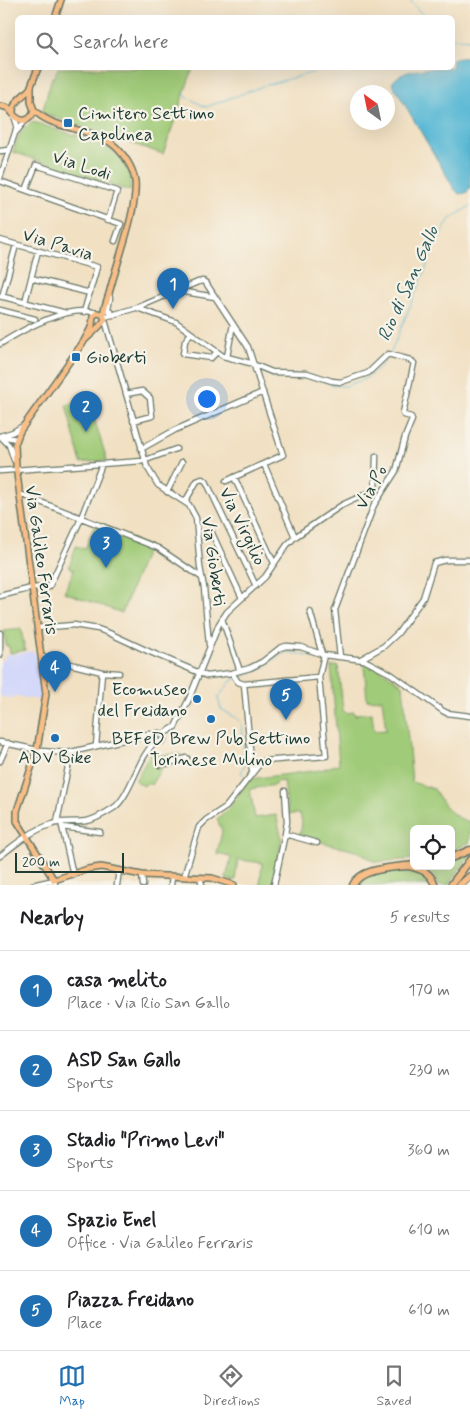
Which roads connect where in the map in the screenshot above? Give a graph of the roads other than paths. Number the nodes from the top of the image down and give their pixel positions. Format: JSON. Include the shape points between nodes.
{"nodes":[{"id":1,"x":60,"y":2,"type":"edge"},
{"id":2,"x":56,"y":15,"type":"edge"},
{"id":3,"x":37,"y":70,"type":"edge"},
{"id":4,"x":31,"y":86,"type":"junction"},
{"id":5,"x":22,"y":99,"type":"junction"},
{"id":6,"x":15,"y":102,"type":"junction"},
{"id":7,"x":31,"y":102,"type":"junction"},
{"id":8,"x":0,"y":104,"type":"edge"},
{"id":9,"x":34,"y":110,"type":"junction"},
{"id":10,"x":14,"y":116,"type":"junction"},
{"id":11,"x":46,"y":119,"type":"junction"},
{"id":12,"x":28,"y":120,"type":"junction"},
{"id":13,"x":15,"y":133,"type":"junction"},
{"id":14,"x":9,"y":150,"type":"junction"},
{"id":15,"x":0,"y":151,"type":"edge"},
{"id":16,"x":0,"y":179,"type":"edge"},
{"id":17,"x":26,"y":190,"type":"junction"},
{"id":18,"x":108,"y":220,"type":"junction"},
{"id":19,"x":0,"y":240,"type":"edge"},
{"id":20,"x":115,"y":241,"type":"dead end"},
{"id":21,"x":16,"y":245,"type":"junction"},
{"id":22,"x":38,"y":250,"type":"junction"},
{"id":23,"x":31,"y":278,"type":"junction"},
{"id":24,"x":177,"y":291,"type":"junction"},
{"id":25,"x":90,"y":293,"type":"junction"},
{"id":26,"x":1,"y":297,"type":"edge"},
{"id":27,"x":108,"y":297,"type":"junction"},
{"id":28,"x":215,"y":297,"type":"junction"},
{"id":29,"x":25,"y":302,"type":"junction"},
{"id":30,"x":137,"y":308,"type":"junction"},
{"id":31,"x":0,"y":310,"type":"edge"},
{"id":32,"x":84,"y":312,"type":"junction"},
{"id":33,"x":67,"y":313,"type":"junction"},
{"id":34,"x":114,"y":315,"type":"junction"},
{"id":35,"x":101,"y":316,"type":"junction"},
{"id":36,"x":35,"y":319,"type":"dead end"},
{"id":37,"x":93,"y":321,"type":"junction"},
{"id":38,"x":233,"y":324,"type":"junction"},
{"id":39,"x":99,"y":325,"type":"junction"},
{"id":40,"x":108,"y":334,"type":"junction"},
{"id":41,"x":191,"y":334,"type":"junction"},
{"id":42,"x":84,"y":341,"type":"junction"},
{"id":43,"x":0,"y":344,"type":"edge"},
{"id":44,"x":217,"y":352,"type":"junction"},
{"id":45,"x":226,"y":357,"type":"junction"},
{"id":46,"x":254,"y":365,"type":"junction"},
{"id":47,"x":262,"y":392,"type":"junction"},
{"id":48,"x":126,"y":394,"type":"junction"},
{"id":49,"x":133,"y":421,"type":"junction"},
{"id":50,"x":24,"y":425,"type":"junction"},
{"id":51,"x":0,"y":436,"type":"edge"},
{"id":52,"x":16,"y":439,"type":"junction"},
{"id":53,"x":141,"y":449,"type":"junction"},
{"id":54,"x":176,"y":449,"type":"dead end"},
{"id":55,"x":376,"y":456,"type":"dead end"},
{"id":56,"x":145,"y":461,"type":"junction"},
{"id":57,"x":182,"y":462,"type":"dead end"},
{"id":58,"x":102,"y":464,"type":"junction"},
{"id":59,"x":264,"y":464,"type":"junction"},
{"id":60,"x":16,"y":468,"type":"junction"},
{"id":61,"x":0,"y":471,"type":"edge"},
{"id":62,"x":234,"y":477,"type":"junction"},
{"id":63,"x":226,"y":481,"type":"dead end"},
{"id":64,"x":167,"y":492,"type":"junction"},
{"id":65,"x":20,"y":494,"type":"junction"},
{"id":66,"x":185,"y":502,"type":"junction"},
{"id":67,"x":81,"y":518,"type":"junction"},
{"id":68,"x":211,"y":531,"type":"dead end"},
{"id":69,"x":295,"y":537,"type":"junction"},
{"id":70,"x":470,"y":560,"type":"edge"},
{"id":71,"x":274,"y":563,"type":"junction"},
{"id":72,"x":201,"y":577,"type":"junction"},
{"id":73,"x":256,"y":586,"type":"junction"},
{"id":74,"x":32,"y":588,"type":"junction"},
{"id":75,"x":0,"y":596,"type":"edge"},
{"id":76,"x":242,"y":598,"type":"junction"},
{"id":77,"x":310,"y":611,"type":"dead end"},
{"id":78,"x":222,"y":619,"type":"junction"},
{"id":79,"x":37,"y":628,"type":"junction"},
{"id":80,"x":0,"y":633,"type":"edge"},
{"id":81,"x":209,"y":648,"type":"junction"},
{"id":82,"x":323,"y":654,"type":"junction"},
{"id":83,"x":0,"y":655,"type":"edge"},
{"id":84,"x":42,"y":657,"type":"junction"},
{"id":85,"x":340,"y":657,"type":"junction"},
{"id":86,"x":361,"y":659,"type":"junction"},
{"id":87,"x":240,"y":671,"type":"junction"},
{"id":88,"x":102,"y":672,"type":"junction"},
{"id":89,"x":200,"y":672,"type":"junction"},
{"id":90,"x":119,"y":673,"type":"dead end"},
{"id":91,"x":235,"y":677,"type":"junction"},
{"id":92,"x":318,"y":677,"type":"junction"},
{"id":93,"x":244,"y":684,"type":"junction"},
{"id":94,"x":470,"y":716,"type":"edge"},
{"id":95,"x":163,"y":734,"type":"junction"},
{"id":96,"x":155,"y":735,"type":"junction"},
{"id":97,"x":156,"y":741,"type":"junction"},
{"id":98,"x":0,"y":742,"type":"edge"},
{"id":99,"x":8,"y":743,"type":"junction"},
{"id":100,"x":96,"y":746,"type":"junction"},
{"id":101,"x":37,"y":750,"type":"junction"},
{"id":102,"x":71,"y":752,"type":"junction"},
{"id":103,"x":187,"y":758,"type":"dead end"},
{"id":104,"x":0,"y":761,"type":"edge"},
{"id":105,"x":160,"y":765,"type":"dead end"},
{"id":106,"x":252,"y":771,"type":"junction"},
{"id":107,"x":285,"y":791,"type":"dead end"},
{"id":108,"x":60,"y":824,"type":"junction"},
{"id":109,"x":100,"y":832,"type":"dead end"},
{"id":110,"x":285,"y":834,"type":"junction"},
{"id":111,"x":26,"y":836,"type":"junction"},
{"id":112,"x":317,"y":842,"type":"dead end"},
{"id":113,"x":0,"y":848,"type":"edge"},
{"id":114,"x":470,"y":850,"type":"edge"},
{"id":115,"x":6,"y":851,"type":"junction"},
{"id":116,"x":0,"y":856,"type":"edge"},
{"id":117,"x":455,"y":856,"type":"edge"},
{"id":118,"x":470,"y":860,"type":"edge"},
{"id":119,"x":410,"y":865,"type":"edge"},
{"id":120,"x":470,"y":867,"type":"edge"},
{"id":121,"x":120,"y":870,"type":"junction"},
{"id":122,"x":422,"y":870,"type":"edge"},
{"id":123,"x":73,"y":875,"type":"junction"},
{"id":124,"x":142,"y":875,"type":"junction"},
{"id":125,"x":172,"y":876,"type":"junction"},
{"id":126,"x":470,"y":876,"type":"edge"},
{"id":127,"x":184,"y":877,"type":"junction"},
{"id":128,"x":200,"y":877,"type":"junction"},
{"id":129,"x":212,"y":878,"type":"junction"},
{"id":130,"x":54,"y":883,"type":"edge"},
{"id":131,"x":32,"y":885,"type":"edge"},
{"id":132,"x":117,"y":885,"type":"edge"},
{"id":133,"x":143,"y":885,"type":"edge"},
{"id":134,"x":171,"y":885,"type":"edge"},
{"id":135,"x":202,"y":885,"type":"edge"},
{"id":136,"x":215,"y":885,"type":"edge"},
{"id":137,"x":234,"y":885,"type":"edge"},
{"id":138,"x":274,"y":885,"type":"edge"},
{"id":139,"x":353,"y":885,"type":"edge"},
{"id":140,"x":435,"y":885,"type":"edge"},
{"id":141,"x":451,"y":885,"type":"edge"},
{"id":142,"x":458,"y":885,"type":"edge"}],
"edges":[{"from":1,"to":2,"type":"main road"},
{"from":3,"to":4,"type":"main road"},
{"from":4,"to":5,"type":"main road"},
{"from":4,"to":7,"type":"main road"},
{"from":5,"to":6,"type":"main road"},
{"from":5,"to":7,"type":"main road"},
{"from":6,"to":8,"type":"main road"},
{"from":6,"to":10,"type":"main road"},
{"from":7,"to":9,"type":"main road"},
{"from":8,"to":10,"type":"main road"},
{"from":9,"to":11,"type":"main road"},
{"from":9,"to":12,"type":"main road"},
{"from":10,"to":12,"type":"main road"},
{"from":10,"to":13,"type":"street"},
{"from":11,"to":12,"type":"main road"},
{"from":11,"to":27,"type":"main road","via":[[105,139],[128,162],[135,180],[132,210]]},
{"from":12,"to":13,"type":"street"},
{"from":13,"to":14,"type":"street"},
{"from":14,"to":15,"type":"street"},
{"from":14,"to":16,"type":"street"},
{"from":16,"to":17,"type":"street"},
{"from":17,"to":18,"type":"street"},
{"from":17,"to":18,"type":"street","name":"Via Lodi","via":[[36,165],[117,191]]},
{"from":18,"to":20,"type":"street","via":[[121,224]]},
{"from":19,"to":21,"type":"street","name":"Via Pavia"},
{"from":21,"to":22,"type":"street","name":"Via Pavia"},
{"from":21,"to":26,"type":"street"},
{"from":22,"to":23,"type":"street"},
{"from":22,"to":25,"type":"street","name":"Via Pavia","via":[[97,267]]},
{"from":23,"to":25,"type":"street"},
{"from":23,"to":29,"type":"street"},
{"from":24,"to":28,"type":"street"},
{"from":24,"to":28,"type":"street","via":[[203,281]]},
{"from":24,"to":30,"type":"street"},
{"from":25,"to":32,"type":"street","name":"Via Pavia"},
{"from":26,"to":29,"type":"street"},
{"from":27,"to":34,"type":"street","via":[[108,310]]},
{"from":27,"to":35,"type":"main road"},
{"from":28,"to":38,"type":"street"},
{"from":29,"to":33,"type":"street"},
{"from":30,"to":34,"type":"street"},
{"from":30,"to":41,"type":"street","via":[[176,322]]},
{"from":31,"to":36,"type":"street"},
{"from":32,"to":33,"type":"street"},
{"from":32,"to":35,"type":"street"},
{"from":32,"to":37,"type":"street"},
{"from":33,"to":43,"type":"street"},
{"from":34,"to":35,"type":"street"},
{"from":35,"to":37,"type":"main road","via":[[93,316]]},
{"from":35,"to":39,"type":"main road","via":[[103,324]]},
{"from":35,"to":40,"type":"street","name":"Via Gioberti"},
{"from":37,"to":39,"type":"main road"},
{"from":37,"to":42,"type":"main road"},
{"from":38,"to":45,"type":"street"},
{"from":38,"to":46,"type":"street","via":[[248,347]]},
{"from":39,"to":40,"type":"street"},
{"from":39,"to":42,"type":"main road"},
{"from":40,"to":48,"type":"street","name":"Via Gioberti"},
{"from":41,"to":44,"type":"street"},
{"from":41,"to":44,"type":"street","via":[[185,341],[183,354],[211,358]]},
{"from":42,"to":50,"type":"main road"},
{"from":44,"to":45,"type":"street"},
{"from":45,"to":46,"type":"street"},
{"from":46,"to":47,"type":"street"},
{"from":46,"to":85,"type":"street","name":"Via Po","via":[[272,372],[307,373],[340,382],[368,373],[388,354],[414,363],[403,413],[412,420],[396,471],[374,505],[335,610]]},
{"from":47,"to":53,"type":"street","via":[[175,430]]},
{"from":47,"to":59,"type":"street","via":[[283,455]]},
{"from":48,"to":49,"type":"street","name":"Via Gioberti"},
{"from":48,"to":49,"type":"street","via":[[142,391],[150,398],[152,416]]},
{"from":49,"to":53,"type":"street","name":"Via Gioberti"},
{"from":50,"to":51,"type":"street"},
{"from":50,"to":52,"type":"main road"},
{"from":51,"to":52,"type":"street"},
{"from":51,"to":60,"type":"street","via":[[10,446]]},
{"from":52,"to":60,"type":"main road","name":"Via Galileo Ferraris"},
{"from":53,"to":56,"type":"street","name":"Via Gioberti"},
{"from":54,"to":56,"type":"street"},
{"from":55,"to":69,"type":"street","via":[[375,490],[342,506]]},
{"from":56,"to":58,"type":"street"},
{"from":56,"to":64,"type":"street","name":"Via Gioberti","via":[[158,485]]},
{"from":57,"to":64,"type":"street"},
{"from":58,"to":60,"type":"street"},
{"from":58,"to":67,"type":"street"},
{"from":59,"to":62,"type":"street"},
{"from":59,"to":69,"type":"street"},
{"from":60,"to":61,"type":"street"},
{"from":60,"to":65,"type":"main road","name":"Via Galileo Ferraris"},
{"from":62,"to":63,"type":"street"},
{"from":62,"to":71,"type":"street"},
{"from":64,"to":66,"type":"street","name":"Via Gioberti"},
{"from":65,"to":67,"type":"street"},
{"from":65,"to":74,"type":"main road","name":"Via Galileo Ferraris"},
{"from":66,"to":72,"type":"street","name":"Via Gioberti","via":[[198,521]]},
{"from":66,"to":73,"type":"street","name":"Via Virgilio","via":[[197,481],[206,481]]},
{"from":67,"to":72,"type":"street","via":[[158,548]]},
{"from":67,"to":74,"type":"street","via":[[49,587]]},
{"from":68,"to":76,"type":"street"},
{"from":69,"to":71,"type":"street"},
{"from":70,"to":86,"type":"street","via":[[434,563],[423,598],[398,633],[384,646]]},
{"from":71,"to":73,"type":"street"},
{"from":72,"to":81,"type":"street","name":"Via Gioberti"},
{"from":73,"to":76,"type":"street"},
{"from":74,"to":75,"type":"street"},
{"from":74,"to":79,"type":"main road","name":"Via Galileo Ferraris"},
{"from":76,"to":78,"type":"street"},
{"from":77,"to":82,"type":"street"},
{"from":78,"to":81,"type":"street"},
{"from":78,"to":87,"type":"street"},
{"from":79,"to":84,"type":"main road","name":"Via Galileo Ferraris"},
{"from":79,"to":89,"type":"street","via":[[74,626],[98,629]]},
{"from":80,"to":83,"type":"street"},
{"from":81,"to":89,"type":"street"},
{"from":82,"to":85,"type":"street"},
{"from":82,"to":87,"type":"street","via":[[286,646]]},
{"from":82,"to":92,"type":"street"},
{"from":84,"to":88,"type":"street"},
{"from":84,"to":101,"type":"main road","name":"Via Galileo Ferraris","via":[[46,702]]},
{"from":85,"to":86,"type":"street"},
{"from":86,"to":94,"type":"street","via":[[391,674],[443,711]]},
{"from":87,"to":91,"type":"street"},
{"from":88,"to":90,"type":"street"},
{"from":88,"to":100,"type":"street"},
{"from":89,"to":91,"type":"street","via":[[207,676]]},
{"from":89,"to":95,"type":"street","via":[[175,727]]},
{"from":91,"to":93,"type":"street"},
{"from":92,"to":93,"type":"street"},
{"from":92,"to":106,"type":"street","via":[[326,756],[264,761]]},
{"from":93,"to":106,"type":"street"},
{"from":95,"to":96,"type":"street"},
{"from":95,"to":97,"type":"street","via":[[162,741]]},
{"from":96,"to":97,"type":"street"},
{"from":96,"to":100,"type":"street"},
{"from":97,"to":108,"type":"street","via":[[116,806],[88,820]]},
{"from":98,"to":99,"type":"street"},
{"from":99,"to":101,"type":"street"},
{"from":99,"to":104,"type":"street"},
{"from":100,"to":102,"type":"street"},
{"from":101,"to":102,"type":"street"},
{"from":101,"to":111,"type":"main road","name":"Via Galileo Ferraris","via":[[16,816]]},
{"from":102,"to":108,"type":"street"},
{"from":103,"to":105,"type":"street"},
{"from":106,"to":127,"type":"street","via":[[231,801],[199,827]]},
{"from":107,"to":110,"type":"street"},
{"from":108,"to":109,"type":"street"},
{"from":108,"to":111,"type":"street"},
{"from":108,"to":123,"type":"street"},
{"from":110,"to":112,"type":"street"},
{"from":110,"to":138,"type":"street"},
{"from":111,"to":115,"type":"street"},
{"from":111,"to":130,"type":"main road","name":"Via Galileo Ferraris"},
{"from":113,"to":115,"type":"street"},
{"from":114,"to":117,"type":"highway"},
{"from":115,"to":116,"type":"street"},
{"from":118,"to":141,"type":"highway"},
{"from":119,"to":139,"type":"highway","via":[[367,872]]},
{"from":120,"to":142,"type":"highway"},
{"from":121,"to":123,"type":"main road","via":[[96,867]]},
{"from":121,"to":124,"type":"main road"},
{"from":121,"to":132,"type":"street"},
{"from":122,"to":140,"type":"highway","via":[[429,874]]},
{"from":123,"to":130,"type":"main road"},
{"from":124,"to":125,"type":"main road"},
{"from":124,"to":133,"type":"street"},
{"from":125,"to":127,"type":"main road"},
{"from":125,"to":134,"type":"street"},
{"from":126,"to":142,"type":"highway"},
{"from":127,"to":128,"type":"main road"},
{"from":128,"to":129,"type":"main road"},
{"from":128,"to":135,"type":"street"},
{"from":129,"to":136,"type":"street"},
{"from":129,"to":137,"type":"main road"},
{"from":130,"to":131,"type":"street"}]}
